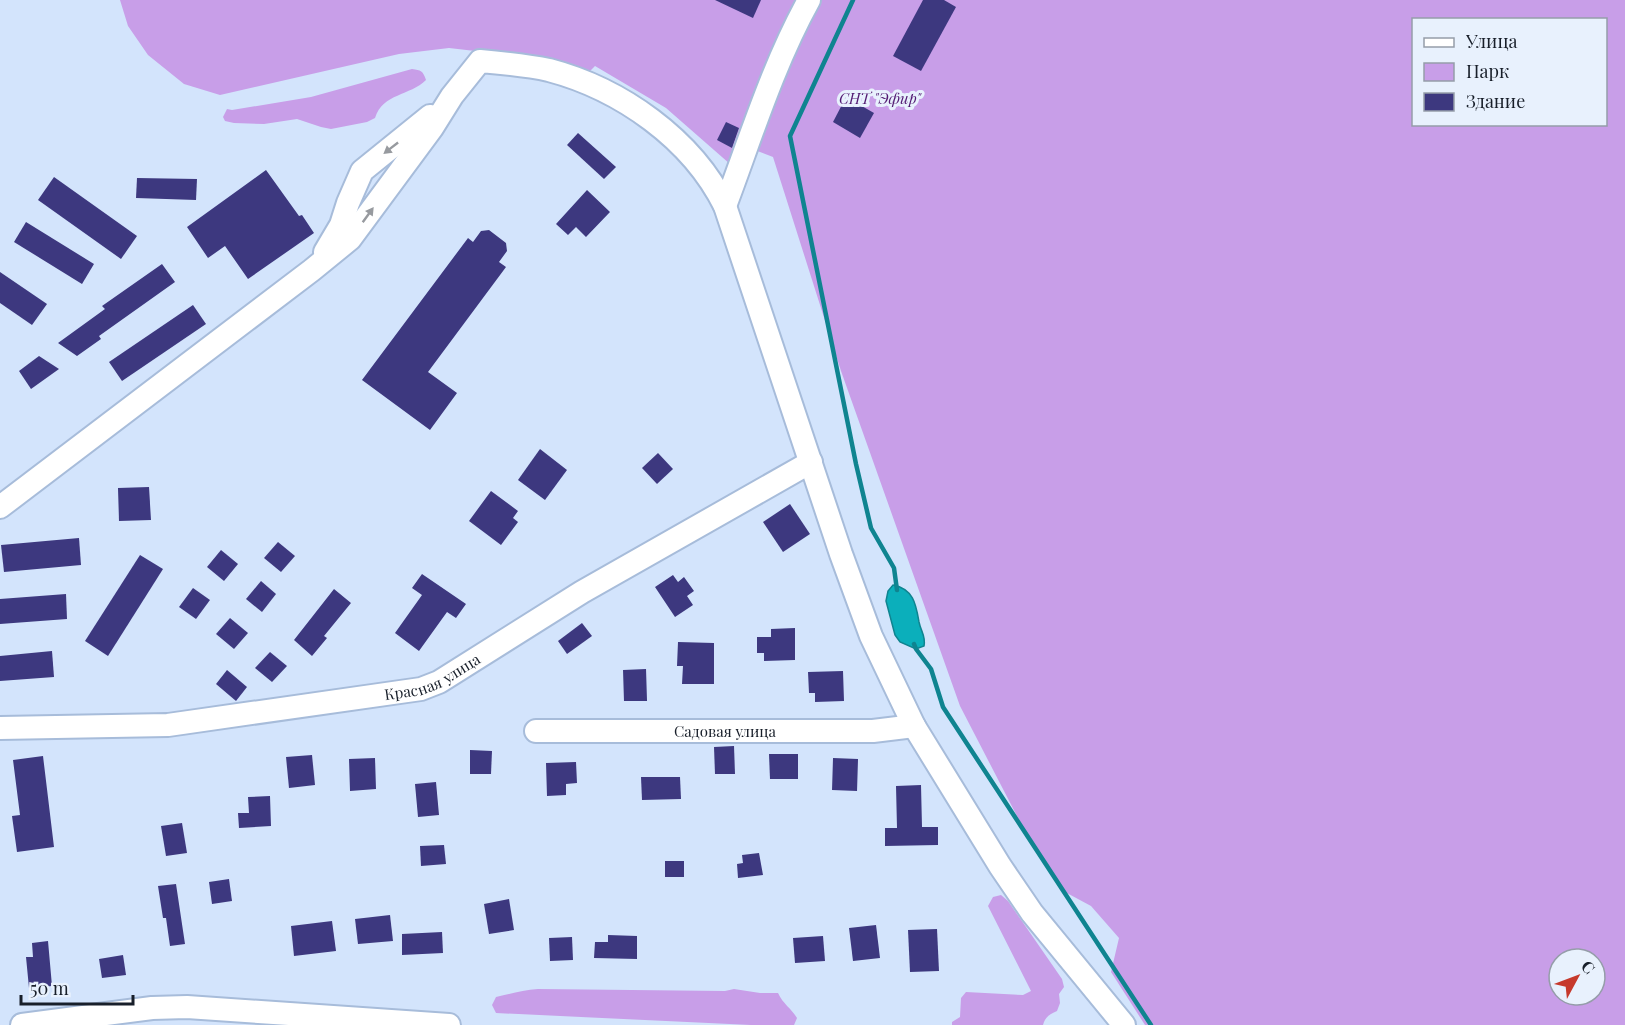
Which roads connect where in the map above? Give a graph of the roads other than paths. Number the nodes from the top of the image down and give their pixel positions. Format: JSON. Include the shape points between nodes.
{"nodes":[{"id":1,"x":809,"y":0,"type":"edge"},
{"id":2,"x":452,"y":96,"type":"junction"},
{"id":3,"x":724,"y":206,"type":"junction"},
{"id":4,"x":312,"y":270,"type":"junction"},
{"id":5,"x":811,"y":462,"type":"junction"},
{"id":6,"x":0,"y":507,"type":"edge"},
{"id":7,"x":914,"y":726,"type":"junction"},
{"id":8,"x":0,"y":728,"type":"edge"},
{"id":9,"x":536,"y":731,"type":"dead end"},
{"id":10,"x":230,"y":1017,"type":"edge"},
{"id":11,"x":22,"y":1025,"type":"edge"},
{"id":12,"x":449,"y":1025,"type":"edge"},
{"id":13,"x":1124,"y":1025,"type":"edge"}],
"edges":[{"from":1,"to":3,"type":"street","via":[[764,96]]},
{"from":2,"to":3,"type":"street","via":[[480,61],[531,66],[585,83],[657,123],[714,184]]},
{"from":4,"to":2,"type":"street","one_way":true,"via":[[350,239]]},
{"from":2,"to":4,"type":"street","one_way":true,"via":[[362,171],[341,225]]},
{"from":3,"to":5,"type":"street"},
{"from":4,"to":6,"type":"street"},
{"from":5,"to":7,"type":"street","via":[[871,636]]},
{"from":5,"to":8,"type":"street","name":"Красная улица","via":[[582,592],[421,690],[168,725]]},
{"from":7,"to":9,"type":"street","name":"Садовая улица","via":[[873,731]]},
{"from":7,"to":13,"type":"street","via":[[1032,913]]},
{"from":10,"to":11,"type":"street","via":[[187,1007],[152,1008]]},
{"from":10,"to":12,"type":"street"}]}
